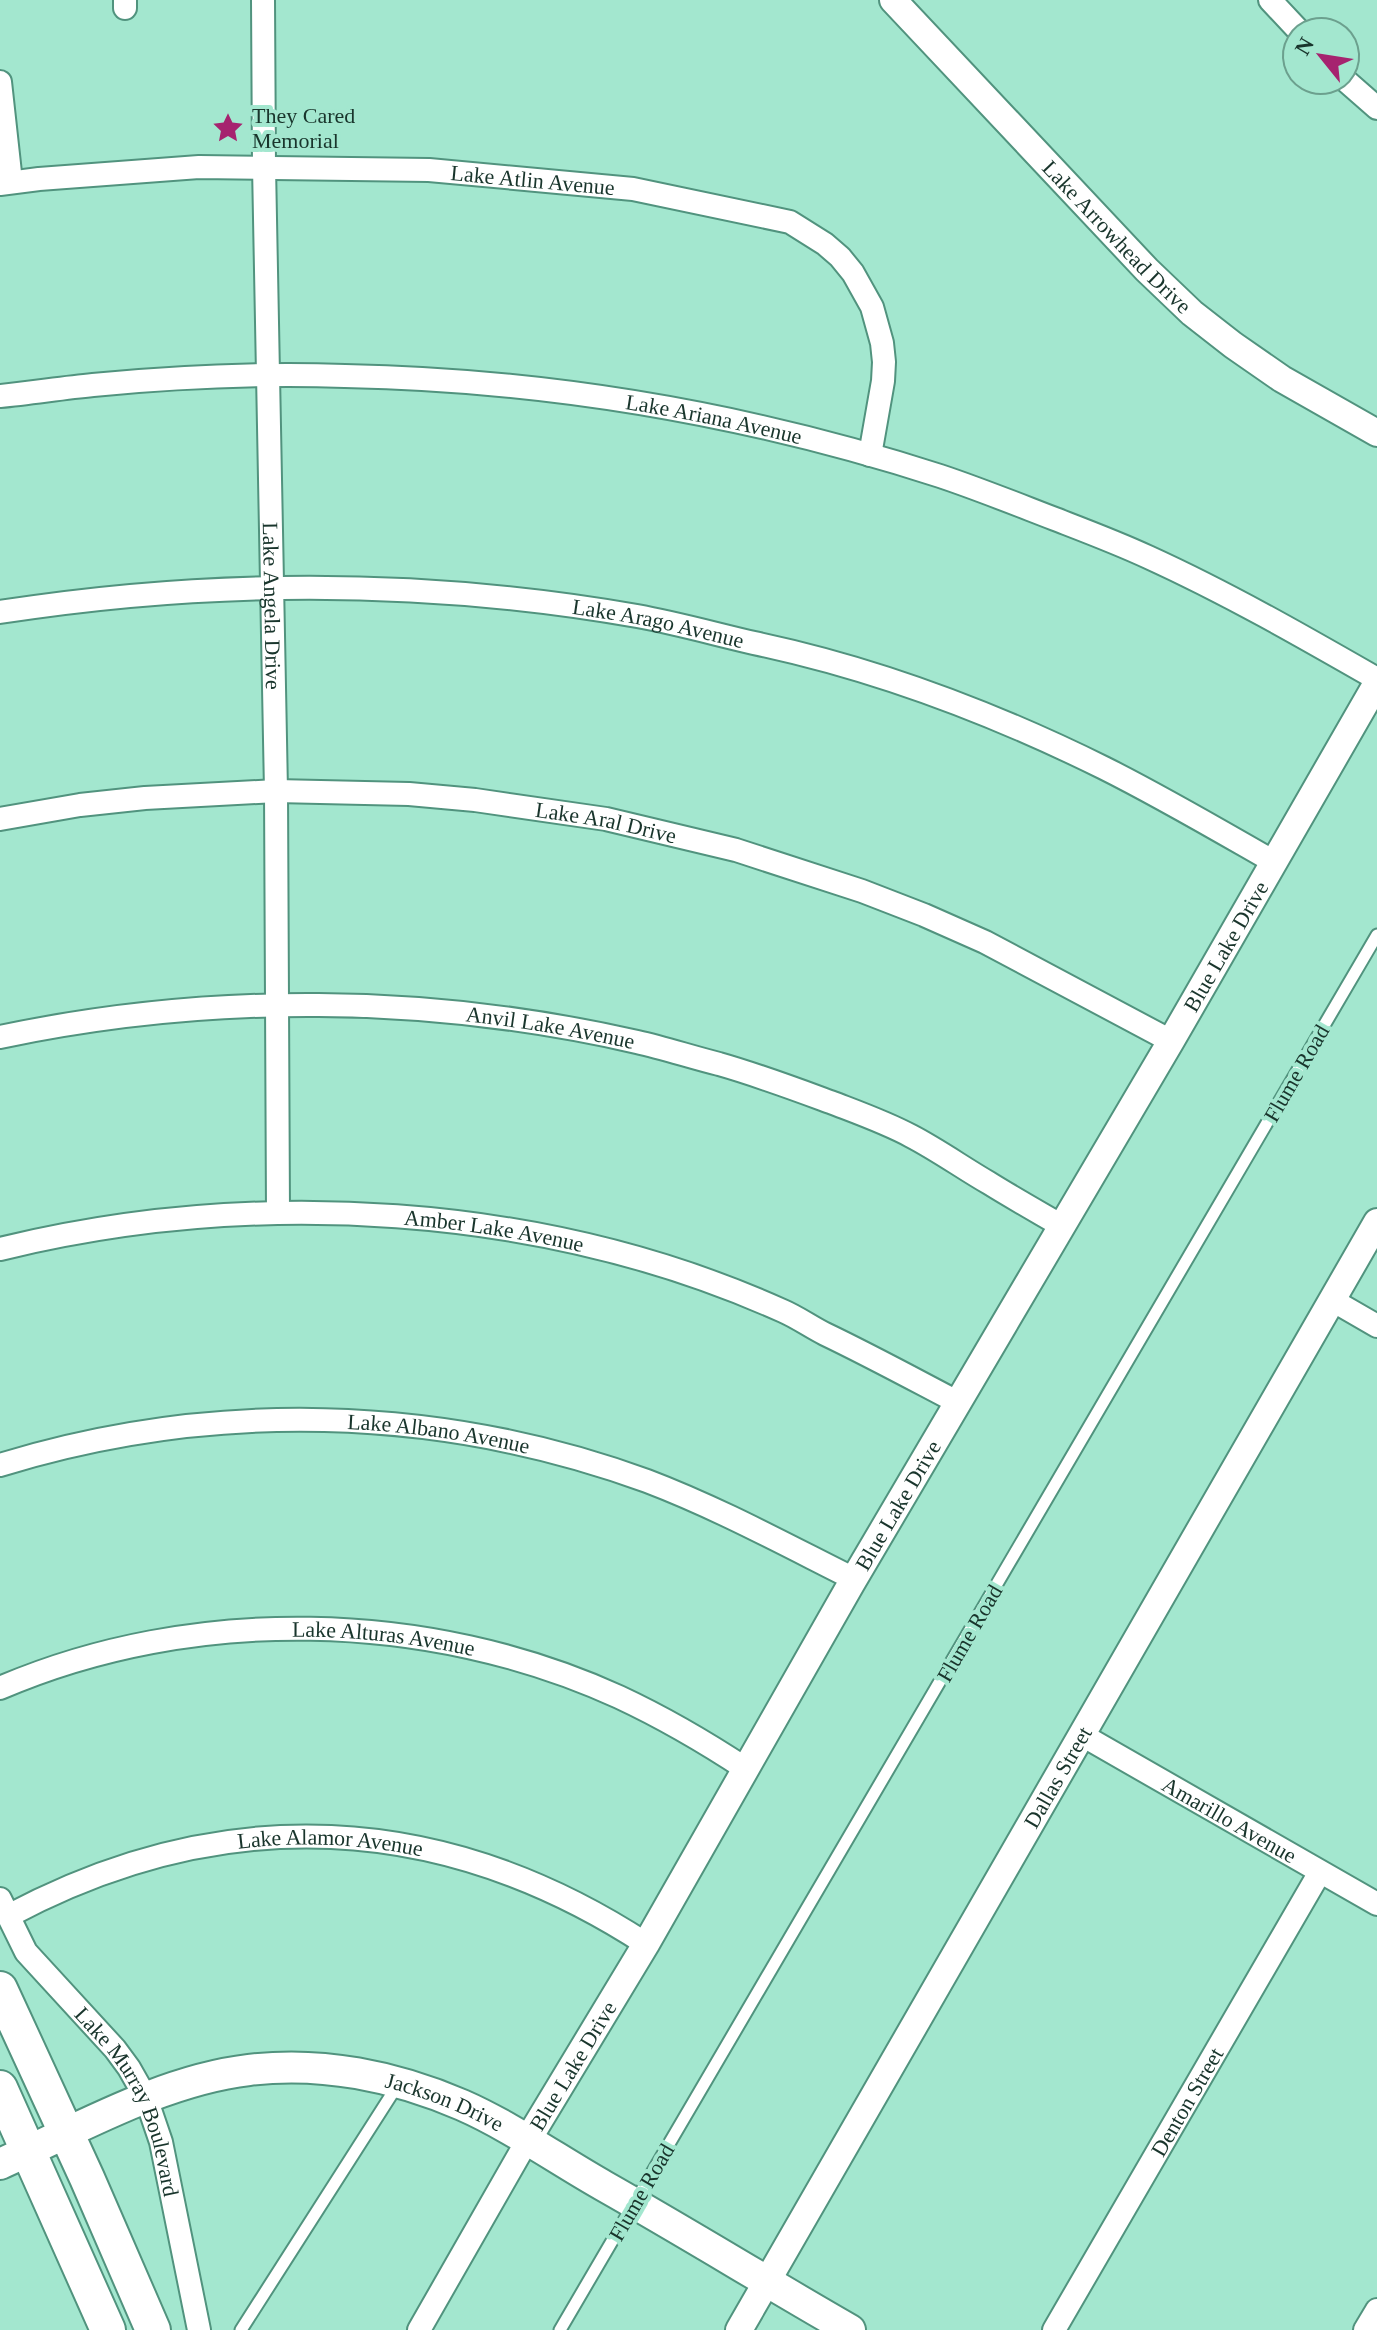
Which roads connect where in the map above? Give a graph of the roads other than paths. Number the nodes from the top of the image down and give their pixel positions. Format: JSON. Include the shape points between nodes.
{"nodes":[{"id":1,"x":263,"y":0,"type":"edge"},
{"id":2,"x":893,"y":0,"type":"edge"},
{"id":3,"x":1270,"y":0,"type":"edge"},
{"id":4,"x":1285,"y":16,"type":"edge"},
{"id":5,"x":0,"y":82,"type":"edge"},
{"id":6,"x":1361,"y":94,"type":"edge"},
{"id":7,"x":1377,"y":108,"type":"edge"},
{"id":8,"x":264,"y":166,"type":"junction"},
{"id":9,"x":6,"y":183,"type":"edge"},
{"id":10,"x":268,"y":375,"type":"junction"},
{"id":11,"x":0,"y":396,"type":"edge"},
{"id":12,"x":1377,"y":433,"type":"edge"},
{"id":13,"x":870,"y":455,"type":"junction"},
{"id":14,"x":271,"y":586,"type":"junction"},
{"id":15,"x":0,"y":612,"type":"edge"},
{"id":16,"x":1377,"y":681,"type":"edge"},
{"id":17,"x":276,"y":791,"type":"junction"},
{"id":18,"x":0,"y":819,"type":"edge"},
{"id":19,"x":1274,"y":862,"type":"junction"},
{"id":20,"x":1377,"y":935,"type":"edge"},
{"id":21,"x":276,"y":1004,"type":"junction"},
{"id":22,"x":0,"y":1037,"type":"edge"},
{"id":23,"x":1171,"y":1041,"type":"junction"},
{"id":24,"x":278,"y":1212,"type":"junction"},
{"id":25,"x":1377,"y":1222,"type":"edge"},
{"id":26,"x":1062,"y":1226,"type":"junction"},
{"id":27,"x":0,"y":1249,"type":"edge"},
{"id":28,"x":1332,"y":1300,"type":"junction"},
{"id":29,"x":1377,"y":1326,"type":"edge"},
{"id":30,"x":959,"y":1403,"type":"junction"},
{"id":31,"x":0,"y":1465,"type":"edge"},
{"id":32,"x":854,"y":1579,"type":"junction"},
{"id":33,"x":0,"y":1688,"type":"edge"},
{"id":34,"x":1082,"y":1735,"type":"junction"},
{"id":35,"x":746,"y":1769,"type":"junction"},
{"id":36,"x":1320,"y":1872,"type":"junction"},
{"id":37,"x":1377,"y":1904,"type":"edge"},
{"id":38,"x":4,"y":1907,"type":"edge"},
{"id":39,"x":646,"y":1944,"type":"junction"},
{"id":40,"x":0,"y":1989,"type":"edge"},
{"id":41,"x":399,"y":2082,"type":"junction"},
{"id":42,"x":0,"y":2088,"type":"edge"},
{"id":43,"x":146,"y":2098,"type":"junction"},
{"id":44,"x":66,"y":2134,"type":"junction"},
{"id":45,"x":527,"y":2141,"type":"junction"},
{"id":46,"x":15,"y":2157,"type":"edge"},
{"id":47,"x":635,"y":2203,"type":"junction"},
{"id":48,"x":766,"y":2282,"type":"junction"},
{"id":49,"x":1377,"y":2310,"type":"edge"},
{"id":50,"x":108,"y":2330,"type":"edge"},
{"id":51,"x":153,"y":2330,"type":"edge"},
{"id":52,"x":199,"y":2330,"type":"edge"},
{"id":53,"x":241,"y":2330,"type":"edge"},
{"id":54,"x":419,"y":2330,"type":"edge"},
{"id":55,"x":560,"y":2330,"type":"edge"},
{"id":56,"x":739,"y":2330,"type":"edge"},
{"id":57,"x":850,"y":2330,"type":"edge"},
{"id":58,"x":1054,"y":2330,"type":"edge"},
{"id":59,"x":1365,"y":2330,"type":"edge"}],
"edges":[{"from":1,"to":8,"type":"street","name":"Lake Angela Drive"},
{"from":2,"to":12,"type":"street","name":"Lake Arrowhead Drive","via":[[1192,313],[1282,379]]},
{"from":3,"to":4,"type":"street"},
{"from":5,"to":9,"type":"street"},
{"from":6,"to":7,"type":"street"},
{"from":8,"to":9,"type":"street","name":"Lake Atlin Avenue"},
{"from":8,"to":10,"type":"street","name":"Lake Angela Drive"},
{"from":8,"to":13,"type":"street","name":"Lake Atlin Avenue","via":[[429,170],[581,183],[790,222],[840,257],[872,307],[884,362]]},
{"from":10,"to":11,"type":"street","name":"Lake Ariana Avenue"},
{"from":10,"to":13,"type":"street","name":"Lake Ariana Avenue","via":[[420,379],[555,391],[722,418]]},
{"from":10,"to":14,"type":"street","name":"Lake Angela Drive"},
{"from":13,"to":16,"type":"street","name":"Lake Ariana Avenue","via":[[1009,500],[1145,556],[1212,587]]},
{"from":14,"to":15,"type":"street","name":"Lake Arago Avenue","via":[[126,595]]},
{"from":14,"to":17,"type":"street","name":"Lake Angela Drive"},
{"from":14,"to":19,"type":"street","name":"Lake Arago Avenue","via":[[428,590],[557,603],[768,645],[920,691],[1038,738],[1103,767]]},
{"from":16,"to":19,"type":"street","name":"Blue Lake Drive"},
{"from":17,"to":18,"type":"street","name":"Lake Aral Drive","via":[[145,798]]},
{"from":17,"to":21,"type":"street","name":"Lake Angela Drive"},
{"from":17,"to":23,"type":"street","name":"Lake Aral Drive","via":[[475,800],[606,819],[736,850],[862,891],[985,942]]},
{"from":19,"to":23,"type":"street","name":"Blue Lake Drive"},
{"from":20,"to":47,"type":"lane","name":"Flume Road"},
{"from":21,"to":22,"type":"street","name":"Anvil Lake Avenue","via":[[137,1014]]},
{"from":21,"to":24,"type":"street","name":"Lake Angela Drive"},
{"from":21,"to":26,"type":"street","name":"Anvil Lake Avenue","via":[[414,1008],[542,1023],[730,1067],[912,1136]]},
{"from":23,"to":26,"type":"street","name":"Blue Lake Drive"},
{"from":24,"to":27,"type":"street","name":"Amber Lake Avenue","via":[[115,1226]]},
{"from":24,"to":30,"type":"street","name":"Amber Lake Avenue","via":[[457,1222],[624,1255],[785,1311]]},
{"from":25,"to":28,"type":"street","name":"Dallas Street"},
{"from":26,"to":30,"type":"street","name":"Blue Lake Drive"},
{"from":28,"to":29,"type":"street"},
{"from":28,"to":34,"type":"street","name":"Dallas Street"},
{"from":30,"to":32,"type":"street","name":"Blue Lake Drive"},
{"from":31,"to":32,"type":"street","name":"Lake Albano Avenue","via":[[129,1434],[232,1421],[334,1420],[440,1429],[545,1450],[647,1482]]},
{"from":32,"to":35,"type":"street","name":"Blue Lake Drive"},
{"from":33,"to":35,"type":"street","name":"Lake Alturas Avenue","via":[[98,1655],[191,1636],[285,1629],[381,1633],[478,1649],[572,1678],[662,1718]]},
{"from":34,"to":36,"type":"street","name":"Amarillo Avenue"},
{"from":34,"to":48,"type":"street","name":"Dallas Street"},
{"from":35,"to":39,"type":"street","name":"Blue Lake Drive"},
{"from":36,"to":37,"type":"street","name":"Amarillo Avenue"},
{"from":36,"to":58,"type":"street","name":"Denton Street"},
{"from":38,"to":39,"type":"street","name":"Lake Alamor Avenue","via":[[155,1856],[273,1837],[339,1838],[431,1850],[506,1872],[579,1903]]},
{"from":38,"to":43,"type":"street","name":"Lake Murray Boulevard","via":[[26,1952],[115,2049]]},
{"from":39,"to":45,"type":"street","name":"Blue Lake Drive"},
{"from":40,"to":44,"type":"main road"},
{"from":41,"to":43,"type":"main road","name":"Jackson Drive","via":[[294,2067],[207,2078]]},
{"from":41,"to":45,"type":"main road","name":"Jackson Drive","via":[[464,2106]]},
{"from":41,"to":53,"type":"lane"},
{"from":42,"to":46,"type":"main road"},
{"from":43,"to":44,"type":"main road","name":"Jackson Drive"},
{"from":43,"to":52,"type":"street","name":"Lake Murray Boulevard","via":[[161,2142]]},
{"from":44,"to":46,"type":"main road","name":"Jackson Drive"},
{"from":44,"to":51,"type":"main road"},
{"from":45,"to":47,"type":"main road","name":"Jackson Drive"},
{"from":45,"to":54,"type":"street","name":"Blue Lake Drive"},
{"from":46,"to":50,"type":"main road"},
{"from":47,"to":48,"type":"main road","name":"Jackson Drive"},
{"from":47,"to":55,"type":"lane","name":"Flume Road"},
{"from":48,"to":56,"type":"street","name":"Dallas Street"},
{"from":48,"to":57,"type":"main road","name":"Jackson Drive"},
{"from":49,"to":59,"type":"street"}]}
